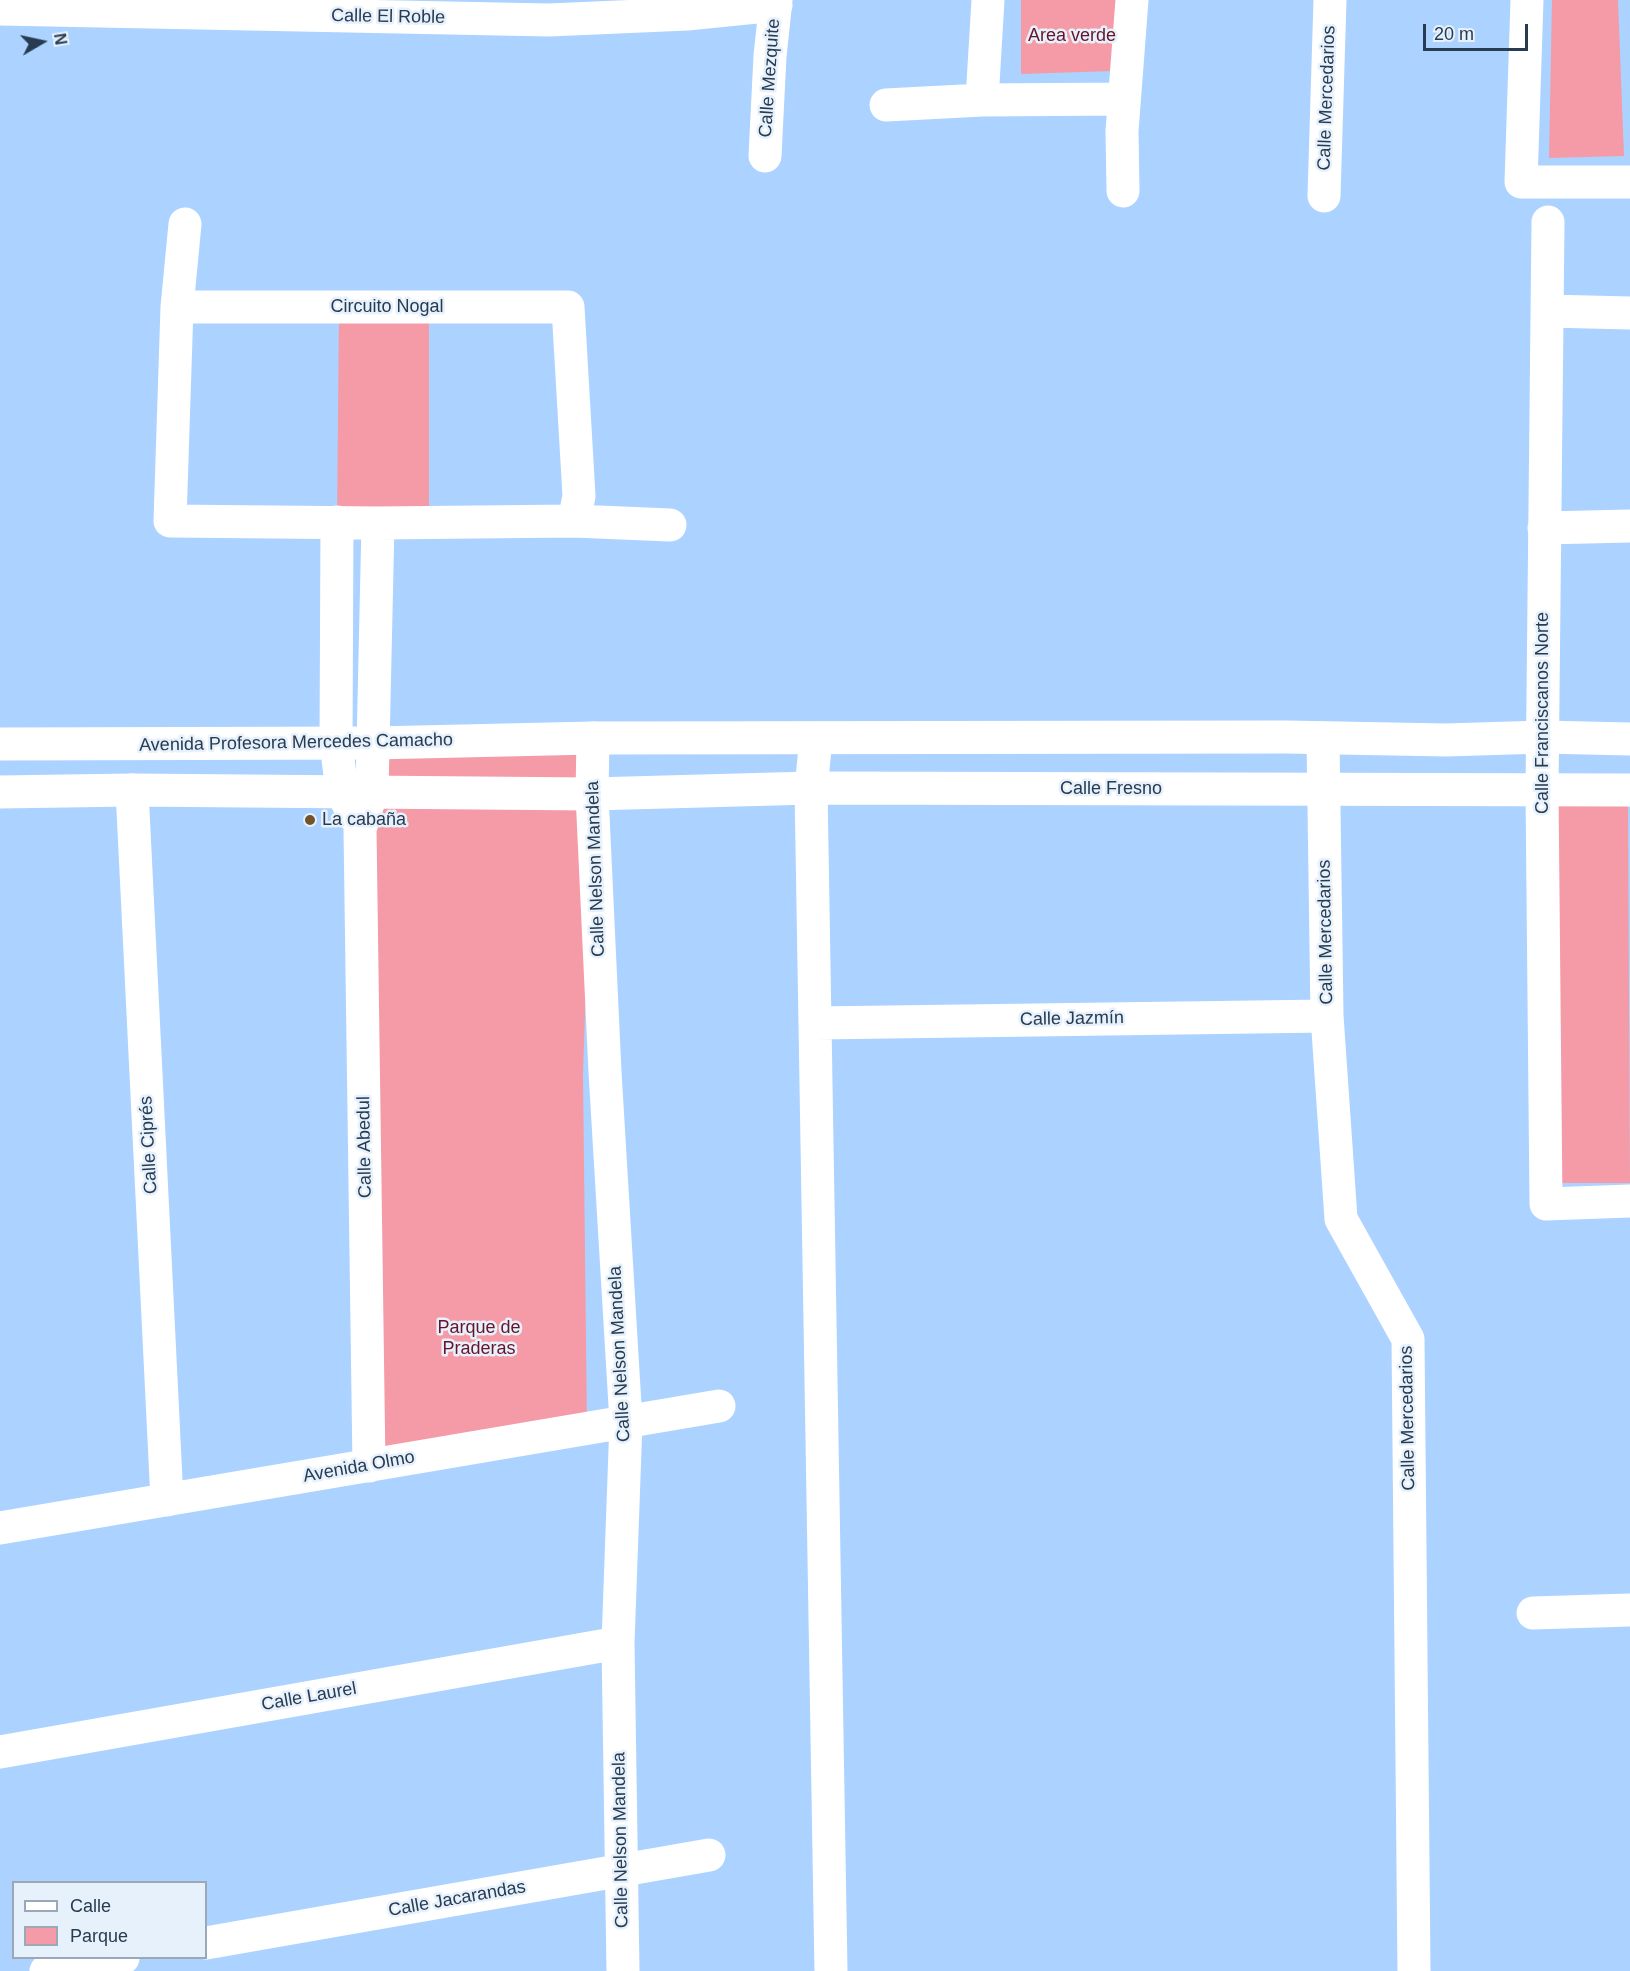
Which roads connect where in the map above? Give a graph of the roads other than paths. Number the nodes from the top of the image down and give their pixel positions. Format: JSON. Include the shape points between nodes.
{"nodes":[{"id":1,"x":988,"y":0,"type":"edge"},
{"id":2,"x":1132,"y":0,"type":"edge"},
{"id":3,"x":1330,"y":0,"type":"edge"},
{"id":4,"x":1527,"y":0,"type":"edge"},
{"id":5,"x":776,"y":2,"type":"edge"},
{"id":6,"x":0,"y":9,"type":"edge"},
{"id":7,"x":1124,"y":99,"type":"junction"},
{"id":8,"x":982,"y":100,"type":"junction"},
{"id":9,"x":886,"y":105,"type":"dead end"},
{"id":10,"x":765,"y":156,"type":"dead end"},
{"id":11,"x":1630,"y":182,"type":"edge"},
{"id":12,"x":1123,"y":191,"type":"dead end"},
{"id":13,"x":1324,"y":196,"type":"dead end"},
{"id":14,"x":1548,"y":222,"type":"dead end"},
{"id":15,"x":185,"y":224,"type":"dead end"},
{"id":16,"x":177,"y":307,"type":"junction"},
{"id":17,"x":1548,"y":311,"type":"junction"},
{"id":18,"x":1630,"y":313,"type":"edge"},
{"id":19,"x":574,"y":521,"type":"junction"},
{"id":20,"x":337,"y":522,"type":"junction"},
{"id":21,"x":378,"y":523,"type":"junction"},
{"id":22,"x":670,"y":525,"type":"dead end"},
{"id":23,"x":1630,"y":526,"type":"edge"},
{"id":24,"x":1544,"y":528,"type":"junction"},
{"id":25,"x":1543,"y":737,"type":"junction"},
{"id":26,"x":593,"y":738,"type":"junction"},
{"id":27,"x":1323,"y":738,"type":"junction"},
{"id":28,"x":816,"y":739,"type":"junction"},
{"id":29,"x":1630,"y":739,"type":"edge"},
{"id":30,"x":336,"y":743,"type":"junction"},
{"id":31,"x":374,"y":743,"type":"junction"},
{"id":32,"x":0,"y":744,"type":"edge"},
{"id":33,"x":811,"y":788,"type":"junction"},
{"id":34,"x":132,"y":789,"type":"junction"},
{"id":35,"x":1323,"y":789,"type":"junction"},
{"id":36,"x":1542,"y":790,"type":"junction"},
{"id":37,"x":1630,"y":790,"type":"edge"},
{"id":38,"x":357,"y":791,"type":"junction"},
{"id":39,"x":0,"y":792,"type":"edge"},
{"id":40,"x":592,"y":794,"type":"junction"},
{"id":41,"x":1327,"y":1016,"type":"junction"},
{"id":42,"x":816,"y":1023,"type":"junction"},
{"id":43,"x":1630,"y":1201,"type":"edge"},
{"id":44,"x":719,"y":1406,"type":"dead end"},
{"id":45,"x":626,"y":1422,"type":"junction"},
{"id":46,"x":369,"y":1466,"type":"junction"},
{"id":47,"x":167,"y":1500,"type":"junction"},
{"id":48,"x":0,"y":1528,"type":"edge"},
{"id":49,"x":1630,"y":1610,"type":"edge"},
{"id":50,"x":1533,"y":1613,"type":"dead end"},
{"id":51,"x":618,"y":1643,"type":"junction"},
{"id":52,"x":0,"y":1752,"type":"edge"},
{"id":53,"x":709,"y":1855,"type":"dead end"},
{"id":54,"x":620,"y":1870,"type":"junction"},
{"id":55,"x":207,"y":1943,"type":"edge"},
{"id":56,"x":117,"y":1959,"type":"edge"},
{"id":57,"x":46,"y":1971,"type":"edge"},
{"id":58,"x":623,"y":1971,"type":"edge"},
{"id":59,"x":831,"y":1971,"type":"edge"},
{"id":60,"x":1414,"y":1971,"type":"edge"}],
"edges":[{"from":1,"to":8,"type":"street"},
{"from":2,"to":7,"type":"street"},
{"from":3,"to":13,"type":"street","name":"Calle Mercedarios"},
{"from":4,"to":11,"type":"street","via":[[1521,182]]},
{"from":5,"to":6,"type":"street","name":"Calle El Roble","via":[[687,14],[549,20]]},
{"from":5,"to":10,"type":"street","name":"Calle Mezquite"},
{"from":7,"to":8,"type":"street"},
{"from":7,"to":12,"type":"street"},
{"from":8,"to":9,"type":"street"},
{"from":14,"to":17,"type":"street","name":"Calle Franciscanos Norte"},
{"from":15,"to":16,"type":"street"},
{"from":16,"to":19,"type":"street","name":"Circuito Nogal","via":[[568,307],[579,496]]},
{"from":16,"to":20,"type":"street","via":[[170,521]]},
{"from":17,"to":18,"type":"street"},
{"from":17,"to":24,"type":"street","name":"Calle Franciscanos Norte"},
{"from":19,"to":21,"type":"street"},
{"from":19,"to":22,"type":"street"},
{"from":20,"to":21,"type":"street"},
{"from":20,"to":30,"type":"street"},
{"from":21,"to":31,"type":"street"},
{"from":23,"to":24,"type":"street"},
{"from":24,"to":25,"type":"street","name":"Calle Franciscanos Norte"},
{"from":25,"to":27,"type":"street"},
{"from":25,"to":29,"type":"street"},
{"from":25,"to":36,"type":"street","name":"Calle Franciscanos Norte"},
{"from":26,"to":28,"type":"street"},
{"from":26,"to":31,"type":"street","name":"Avenida Profesora Mercedes Camacho"},
{"from":26,"to":40,"type":"street","name":"Calle Nelson Mandela"},
{"from":27,"to":28,"type":"street"},
{"from":27,"to":35,"type":"street","name":"Calle Mercedarios"},
{"from":28,"to":33,"type":"street"},
{"from":30,"to":31,"type":"street","name":"Avenida Profesora Mercedes Camacho"},
{"from":30,"to":32,"type":"street","name":"Avenida Profesora Mercedes Camacho"},
{"from":30,"to":38,"type":"street"},
{"from":31,"to":38,"type":"street"},
{"from":33,"to":35,"type":"street","name":"Calle Fresno"},
{"from":33,"to":40,"type":"street","name":"Calle Fresno"},
{"from":33,"to":42,"type":"street"},
{"from":34,"to":38,"type":"street"},
{"from":34,"to":39,"type":"street"},
{"from":34,"to":47,"type":"street","name":"Calle Ciprés"},
{"from":35,"to":36,"type":"street","name":"Calle Fresno"},
{"from":35,"to":41,"type":"street","name":"Calle Mercedarios"},
{"from":36,"to":37,"type":"street","name":"Calle Fresno"},
{"from":36,"to":43,"type":"street","name":"Calle Franciscanos Norte","via":[[1546,1204]]},
{"from":38,"to":40,"type":"street"},
{"from":38,"to":46,"type":"street","name":"Calle Abedul"},
{"from":40,"to":45,"type":"street","name":"Calle Nelson Mandela"},
{"from":41,"to":42,"type":"street","name":"Calle Jazmín"},
{"from":41,"to":60,"type":"street","name":"Calle Mercedarios","via":[[1341,1219],[1408,1339]]},
{"from":42,"to":59,"type":"street"},
{"from":44,"to":45,"type":"street","name":"Avenida Olmo"},
{"from":45,"to":46,"type":"street","name":"Avenida Olmo"},
{"from":45,"to":51,"type":"street","name":"Calle Nelson Mandela"},
{"from":46,"to":47,"type":"street","name":"Avenida Olmo"},
{"from":47,"to":48,"type":"street","name":"Avenida Olmo"},
{"from":49,"to":50,"type":"street"},
{"from":51,"to":52,"type":"street","name":"Calle Laurel"},
{"from":51,"to":54,"type":"street","name":"Calle Nelson Mandela"},
{"from":53,"to":54,"type":"street","name":"Calle Jacarandas"},
{"from":54,"to":55,"type":"street","name":"Calle Jacarandas"},
{"from":54,"to":58,"type":"street","name":"Calle Nelson Mandela"},
{"from":56,"to":57,"type":"street"}]}
